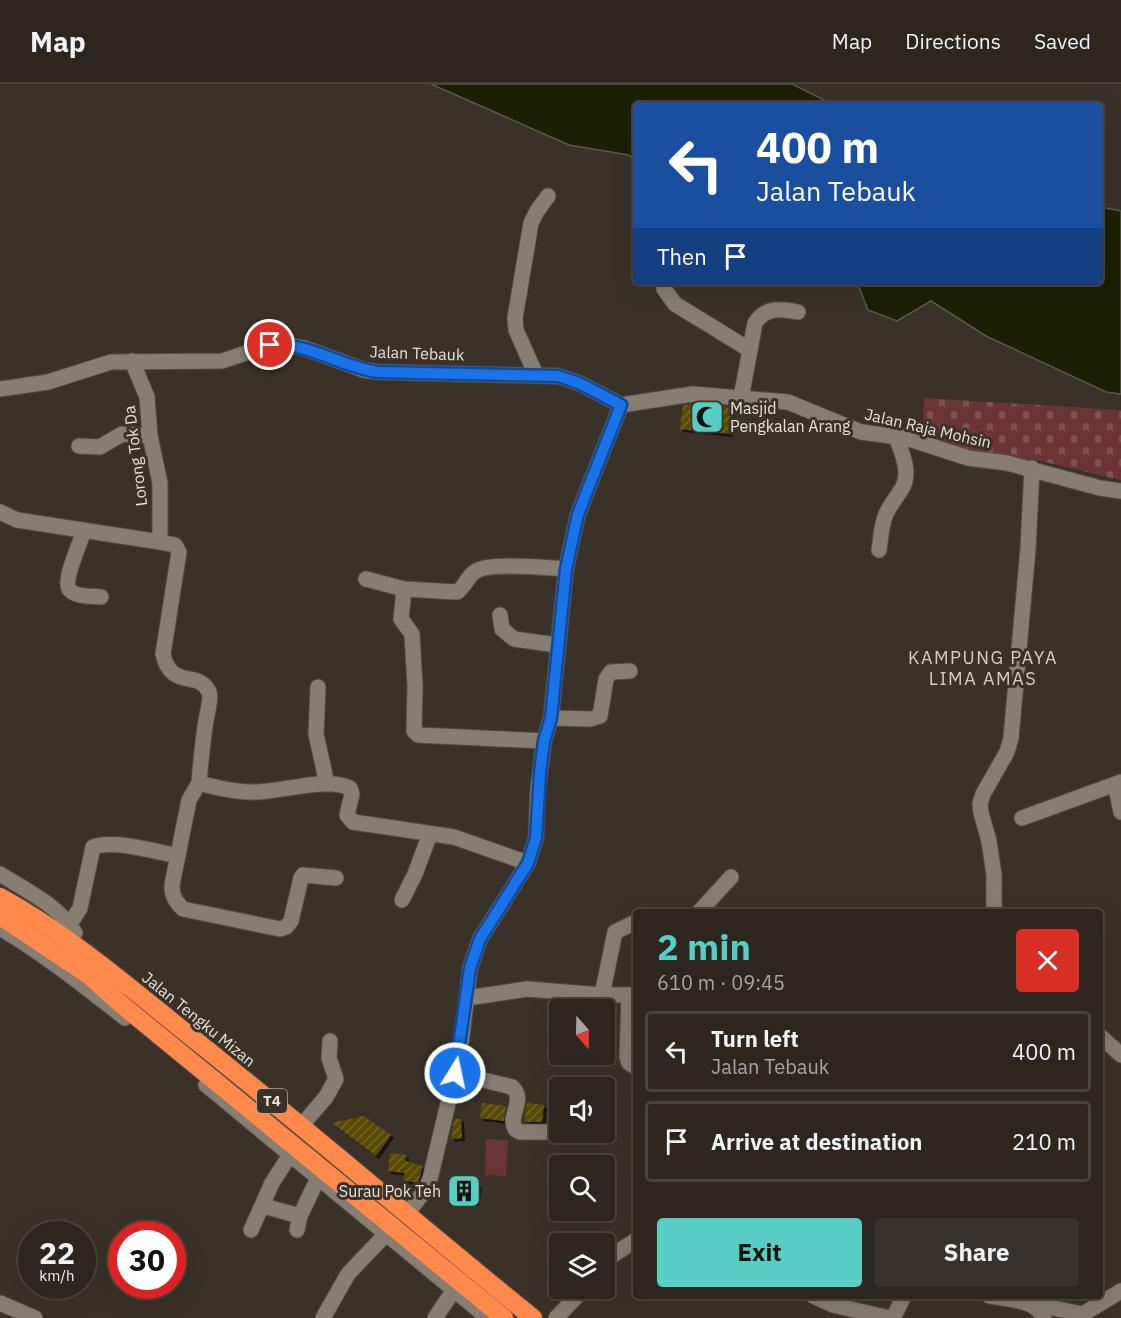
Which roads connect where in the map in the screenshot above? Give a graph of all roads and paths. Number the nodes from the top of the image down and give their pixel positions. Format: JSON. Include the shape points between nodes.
{"nodes":[{"id":1,"x":548,"y":196,"type":"dead end"},
{"id":2,"x":664,"y":289,"type":"dead end"},
{"id":3,"x":798,"y":312,"type":"dead end"},
{"id":4,"x":750,"y":350,"type":"junction"},
{"id":5,"x":132,"y":361,"type":"junction"},
{"id":6,"x":536,"y":375,"type":"junction"},
{"id":7,"x":0,"y":388,"type":"edge"},
{"id":8,"x":741,"y":398,"type":"junction"},
{"id":9,"x":621,"y":405,"type":"junction"},
{"id":10,"x":150,"y":436,"type":"junction"},
{"id":11,"x":896,"y":436,"type":"junction"},
{"id":12,"x":79,"y":446,"type":"dead end"},
{"id":13,"x":1032,"y":468,"type":"junction"},
{"id":14,"x":1121,"y":491,"type":"edge"},
{"id":15,"x":0,"y":512,"type":"edge"},
{"id":16,"x":84,"y":530,"type":"junction"},
{"id":17,"x":160,"y":542,"type":"junction"},
{"id":18,"x":879,"y":550,"type":"dead end"},
{"id":19,"x":566,"y":569,"type":"junction"},
{"id":20,"x":366,"y":579,"type":"dead end"},
{"id":21,"x":404,"y":590,"type":"junction"},
{"id":22,"x":101,"y":597,"type":"dead end"},
{"id":23,"x":500,"y":615,"type":"dead end"},
{"id":24,"x":557,"y":645,"type":"junction"},
{"id":25,"x":630,"y":671,"type":"dead end"},
{"id":26,"x":318,"y":687,"type":"dead end"},
{"id":27,"x":551,"y":718,"type":"junction"},
{"id":28,"x":544,"y":741,"type":"junction"},
{"id":29,"x":198,"y":783,"type":"junction"},
{"id":30,"x":1118,"y":783,"type":"edge"},
{"id":31,"x":327,"y":784,"type":"junction"},
{"id":32,"x":1121,"y":812,"type":"edge"},
{"id":33,"x":1022,"y":818,"type":"dead end"},
{"id":34,"x":430,"y":834,"type":"junction"},
{"id":35,"x":178,"y":856,"type":"junction"},
{"id":36,"x":528,"y":863,"type":"junction"},
{"id":37,"x":0,"y":874,"type":"edge"},
{"id":38,"x":731,"y":877,"type":"dead end"},
{"id":39,"x":336,"y":878,"type":"dead end"},
{"id":40,"x":0,"y":897,"type":"edge"},
{"id":41,"x":402,"y":900,"type":"dead end"},
{"id":42,"x":702,"y":909,"type":"edge"},
{"id":43,"x":994,"y":909,"type":"edge"},
{"id":44,"x":0,"y":916,"type":"edge"},
{"id":45,"x":633,"y":923,"type":"edge"},
{"id":46,"x":0,"y":928,"type":"edge"},
{"id":47,"x":66,"y":931,"type":"junction"},
{"id":48,"x":602,"y":995,"type":"junction"},
{"id":49,"x":633,"y":995,"type":"edge"},
{"id":50,"x":467,"y":998,"type":"junction"},
{"id":51,"x":1103,"y":1039,"type":"edge"},
{"id":52,"x":330,"y":1041,"type":"dead end"},
{"id":53,"x":1121,"y":1055,"type":"edge"},
{"id":54,"x":633,"y":1065,"type":"edge"},
{"id":55,"x":455,"y":1073,"type":"junction"},
{"id":56,"x":302,"y":1125,"type":"junction"},
{"id":57,"x":549,"y":1132,"type":"edge"},
{"id":58,"x":290,"y":1155,"type":"junction"},
{"id":59,"x":318,"y":1178,"type":"junction"},
{"id":60,"x":263,"y":1206,"type":"junction"},
{"id":61,"x":406,"y":1215,"type":"junction"},
{"id":62,"x":251,"y":1230,"type":"dead end"},
{"id":63,"x":386,"y":1234,"type":"junction"},
{"id":64,"x":633,"y":1242,"type":"edge"},
{"id":65,"x":615,"y":1254,"type":"edge"},
{"id":66,"x":453,"y":1290,"type":"junction"},
{"id":67,"x":1121,"y":1291,"type":"edge"},
{"id":68,"x":574,"y":1299,"type":"edge"},
{"id":69,"x":819,"y":1299,"type":"edge"},
{"id":70,"x":902,"y":1299,"type":"edge"},
{"id":71,"x":1006,"y":1299,"type":"edge"},
{"id":72,"x":0,"y":1303,"type":"edge"},
{"id":73,"x":1033,"y":1304,"type":"junction"},
{"id":74,"x":34,"y":1318,"type":"edge"},
{"id":75,"x":323,"y":1318,"type":"edge"},
{"id":76,"x":435,"y":1318,"type":"edge"},
{"id":77,"x":488,"y":1318,"type":"edge"},
{"id":78,"x":504,"y":1318,"type":"edge"},
{"id":79,"x":533,"y":1318,"type":"edge"},
{"id":80,"x":556,"y":1318,"type":"edge"},
{"id":81,"x":892,"y":1318,"type":"edge"},
{"id":82,"x":1044,"y":1318,"type":"edge"}],
"edges":[{"from":1,"to":6,"type":"street","via":[[531,223],[515,318],[516,330]]},
{"from":2,"to":4,"type":"street","via":[[675,304]]},
{"from":3,"to":4,"type":"street","via":[[779,308],[758,318]]},
{"from":4,"to":8,"type":"street"},
{"from":5,"to":6,"type":"street","name":"Jalan Tebauk","via":[[222,361],[282,344],[378,372]]},
{"from":5,"to":7,"type":"street","name":"Jalan Tebauk","via":[[111,362],[48,382]]},
{"from":5,"to":10,"type":"street","name":"Lorong Tok Da","via":[[147,398]]},
{"from":6,"to":9,"type":"street","name":"Jalan Tebauk","via":[[558,376],[579,383]]},
{"from":8,"to":9,"type":"street","name":"Jalan Raja Mohsin","via":[[693,394]]},
{"from":8,"to":11,"type":"street","name":"Jalan Raja Mohsin","via":[[788,402],[861,432]]},
{"from":9,"to":19,"type":"street","via":[[578,514]]},
{"from":10,"to":12,"type":"street","via":[[122,434],[100,447]]},
{"from":10,"to":17,"type":"street","name":"Lorong Tok Da","via":[[160,483]]},
{"from":11,"to":13,"type":"street","name":"Jalan Raja Mohsin","via":[[968,458]]},
{"from":11,"to":18,"type":"street","via":[[906,476],[904,487],[883,521]]},
{"from":13,"to":14,"type":"street","name":"Jalan Raja Mohsin"},
{"from":13,"to":43,"type":"street","via":[[1011,738],[981,804],[994,875]]},
{"from":15,"to":16,"type":"street","via":[[17,520]]},
{"from":16,"to":17,"type":"street"},
{"from":16,"to":22,"type":"street","via":[[69,589]]},
{"from":17,"to":29,"type":"street","via":[[175,545],[179,552],[163,654],[166,666],[171,674],[203,684],[209,693]]},
{"from":19,"to":21,"type":"street","via":[[479,570],[457,592]]},
{"from":19,"to":24,"type":"street"},
{"from":20,"to":21,"type":"street"},
{"from":21,"to":28,"type":"street","via":[[401,619],[412,634],[414,731],[418,735]]},
{"from":23,"to":24,"type":"street","via":[[502,629],[514,639]]},
{"from":24,"to":27,"type":"street"},
{"from":25,"to":27,"type":"street","via":[[611,672],[606,679],[600,716]]},
{"from":26,"to":31,"type":"street","via":[[316,734]]},
{"from":27,"to":28,"type":"street"},
{"from":28,"to":36,"type":"street","via":[[536,838]]},
{"from":29,"to":31,"type":"street","via":[[256,793]]},
{"from":29,"to":35,"type":"street","via":[[189,800]]},
{"from":30,"to":32,"type":"street"},
{"from":30,"to":33,"type":"street"},
{"from":31,"to":34,"type":"street","via":[[350,788],[347,815],[353,822]]},
{"from":34,"to":36,"type":"street","via":[[454,837]]},
{"from":34,"to":41,"type":"street"},
{"from":35,"to":39,"type":"street","via":[[172,894],[183,909],[270,929],[286,927],[291,921],[303,875]]},
{"from":35,"to":47,"type":"street","via":[[120,845],[93,846],[80,908]]},
{"from":36,"to":50,"type":"street","via":[[480,939],[470,968]]},
{"from":37,"to":47,"type":"street","via":[[44,901]]},
{"from":38,"to":42,"type":"street"},
{"from":40,"to":47,"type":"highway","name":"Jalan Tengku Mizan","number":"T4"},
{"from":44,"to":78,"type":"highway","number":"T4","via":[[90,976]]},
{"from":45,"to":48,"type":"street","via":[[615,932]]},
{"from":46,"to":58,"type":"street","via":[[125,1018]]},
{"from":47,"to":56,"type":"highway","name":"Jalan Tengku Mizan","number":"T4","via":[[88,955]]},
{"from":48,"to":49,"type":"street"},
{"from":48,"to":50,"type":"street","via":[[527,989]]},
{"from":49,"to":54,"type":"street","via":[[627,1056]]},
{"from":50,"to":55,"type":"street"},
{"from":51,"to":53,"type":"street"},
{"from":52,"to":56,"type":"street","via":[[329,1058],[336,1079]]},
{"from":55,"to":57,"type":"street","via":[[512,1087],[519,1097],[513,1121],[516,1130]]},
{"from":55,"to":61,"type":"street","via":[[430,1179]]},
{"from":56,"to":61,"type":"highway","name":"Jalan Tengku Mizan","number":"T4"},
{"from":58,"to":59,"type":"street"},
{"from":58,"to":60,"type":"street"},
{"from":59,"to":60,"type":"street","via":[[298,1223]]},
{"from":59,"to":63,"type":"street"},
{"from":60,"to":62,"type":"street"},
{"from":61,"to":79,"type":"highway","name":"Jalan Tengku Mizan","number":"T4"},
{"from":63,"to":66,"type":"street"},
{"from":63,"to":75,"type":"street","via":[[348,1274]]},
{"from":64,"to":65,"type":"street"},
{"from":66,"to":76,"type":"street"},
{"from":66,"to":77,"type":"street"},
{"from":67,"to":73,"type":"street","via":[[1083,1314]]},
{"from":68,"to":80,"type":"street"},
{"from":69,"to":81,"type":"street"},
{"from":70,"to":81,"type":"street"},
{"from":71,"to":73,"type":"street"},
{"from":72,"to":74,"type":"street"},
{"from":73,"to":82,"type":"street"}]}
